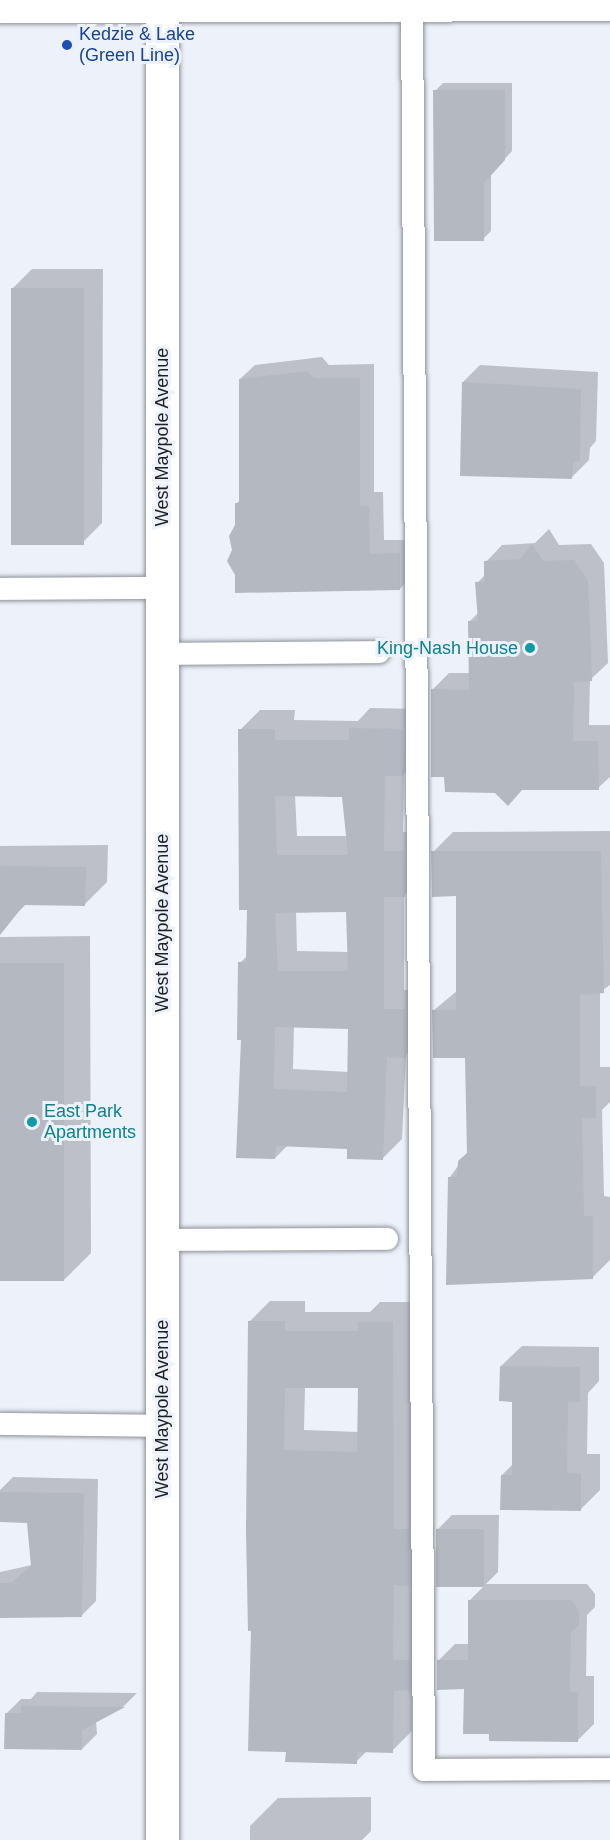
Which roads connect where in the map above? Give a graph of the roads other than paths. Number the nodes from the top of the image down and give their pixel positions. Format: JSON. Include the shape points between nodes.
{"nodes":[{"id":1,"x":301,"y":2,"type":"edge"},
{"id":2,"x":199,"y":3,"type":"edge"},
{"id":3,"x":398,"y":3,"type":"edge"},
{"id":4,"x":610,"y":4,"type":"edge"},
{"id":5,"x":0,"y":6,"type":"edge"},
{"id":6,"x":162,"y":6,"type":"junction"},
{"id":7,"x":162,"y":588,"type":"junction"},
{"id":8,"x":0,"y":589,"type":"edge"},
{"id":9,"x":379,"y":652,"type":"dead end"},
{"id":10,"x":162,"y":654,"type":"junction"},
{"id":11,"x":387,"y":1239,"type":"dead end"},
{"id":12,"x":162,"y":1240,"type":"junction"},
{"id":13,"x":0,"y":1424,"type":"edge"},
{"id":14,"x":162,"y":1426,"type":"junction"},
{"id":15,"x":610,"y":1769,"type":"edge"},
{"id":16,"x":162,"y":1840,"type":"edge"}],
"edges":[{"from":1,"to":2,"type":"street"},
{"from":1,"to":3,"type":"street"},
{"from":2,"to":6,"type":"street"},
{"from":3,"to":4,"type":"street"},
{"from":3,"to":15,"type":"lane","via":[[424,1770]]},
{"from":5,"to":6,"type":"street"},
{"from":6,"to":7,"type":"street","name":"West Maypole Avenue"},
{"from":7,"to":8,"type":"lane"},
{"from":7,"to":10,"type":"street","name":"West Maypole Avenue"},
{"from":9,"to":10,"type":"lane"},
{"from":10,"to":12,"type":"street","name":"West Maypole Avenue"},
{"from":11,"to":12,"type":"lane"},
{"from":12,"to":14,"type":"street","name":"West Maypole Avenue"},
{"from":13,"to":14,"type":"lane"},
{"from":14,"to":16,"type":"street","name":"West Maypole Avenue"}]}
